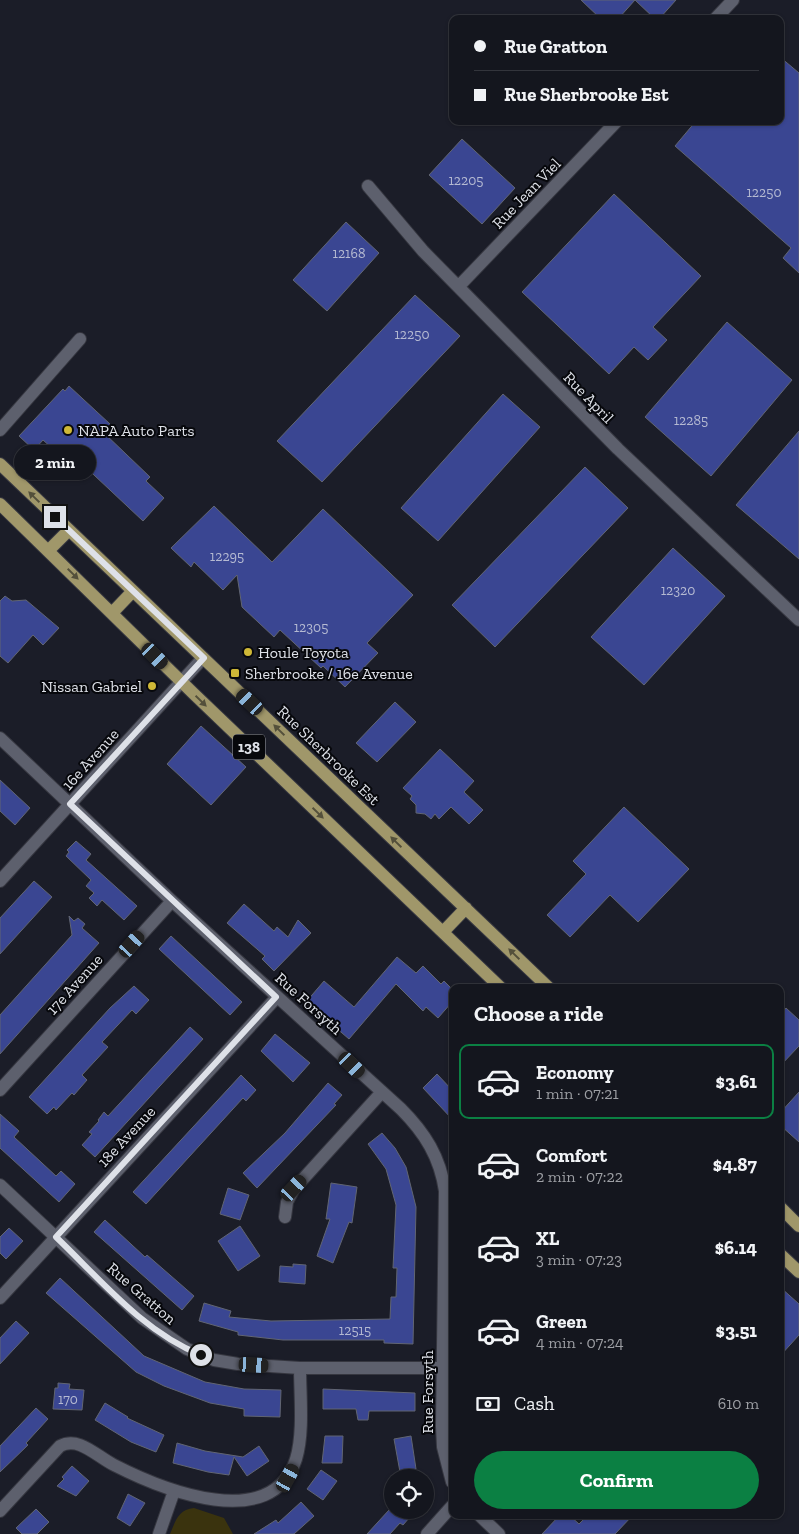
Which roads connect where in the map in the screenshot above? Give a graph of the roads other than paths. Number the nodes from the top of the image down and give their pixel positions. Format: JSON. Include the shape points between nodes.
{"nodes":[{"id":1,"x":733,"y":0,"type":"edge"},
{"id":2,"x":719,"y":15,"type":"edge"},
{"id":3,"x":613,"y":125,"type":"edge"},
{"id":4,"x":368,"y":186,"type":"dead end"},
{"id":5,"x":459,"y":286,"type":"junction"},
{"id":6,"x":80,"y":339,"type":"dead end"},
{"id":7,"x":0,"y":430,"type":"edge"},
{"id":8,"x":0,"y":464,"type":"edge"},
{"id":9,"x":0,"y":504,"type":"edge"},
{"id":10,"x":69,"y":530,"type":"junction"},
{"id":11,"x":49,"y":550,"type":"junction"},
{"id":12,"x":133,"y":591,"type":"junction"},
{"id":13,"x":112,"y":613,"type":"junction"},
{"id":14,"x":799,"y":620,"type":"edge"},
{"id":15,"x":204,"y":658,"type":"junction"},
{"id":16,"x":181,"y":682,"type":"junction"},
{"id":17,"x":0,"y":738,"type":"edge"},
{"id":18,"x":70,"y":804,"type":"junction"},
{"id":19,"x":0,"y":881,"type":"edge"},
{"id":20,"x":172,"y":901,"type":"junction"},
{"id":21,"x":466,"y":908,"type":"junction"},
{"id":22,"x":443,"y":932,"type":"junction"},
{"id":23,"x":497,"y":984,"type":"edge"},
{"id":24,"x":545,"y":984,"type":"edge"},
{"id":25,"x":276,"y":997,"type":"junction"},
{"id":26,"x":0,"y":1090,"type":"edge"},
{"id":27,"x":381,"y":1093,"type":"junction"},
{"id":28,"x":436,"y":1157,"type":"junction"},
{"id":29,"x":449,"y":1169,"type":"edge"},
{"id":30,"x":0,"y":1186,"type":"edge"},
{"id":31,"x":784,"y":1213,"type":"edge"},
{"id":32,"x":285,"y":1217,"type":"dead end"},
{"id":33,"x":449,"y":1221,"type":"edge"},
{"id":34,"x":799,"y":1226,"type":"edge"},
{"id":35,"x":445,"y":1230,"type":"junction"},
{"id":36,"x":56,"y":1237,"type":"junction"},
{"id":37,"x":784,"y":1258,"type":"edge"},
{"id":38,"x":799,"y":1272,"type":"edge"},
{"id":39,"x":0,"y":1298,"type":"edge"},
{"id":40,"x":300,"y":1368,"type":"junction"},
{"id":41,"x":442,"y":1368,"type":"junction"},
{"id":42,"x":449,"y":1470,"type":"edge"},
{"id":43,"x":174,"y":1491,"type":"junction"},
{"id":44,"x":449,"y":1509,"type":"edge"},
{"id":45,"x":0,"y":1511,"type":"edge"},
{"id":46,"x":483,"y":1519,"type":"edge"},
{"id":47,"x":159,"y":1534,"type":"edge"},
{"id":48,"x":427,"y":1534,"type":"edge"},
{"id":49,"x":499,"y":1534,"type":"edge"}],
"edges":[{"from":1,"to":2,"type":"street"},
{"from":3,"to":5,"type":"street","name":"Rue Jean Viel"},
{"from":4,"to":5,"type":"street","name":"Rue April","via":[[423,251]]},
{"from":5,"to":14,"type":"street","name":"Rue April","via":[[618,449]]},
{"from":6,"to":7,"type":"street"},
{"from":10,"to":8,"type":"main road","name":"Rue Sherbrooke Est","number":"138","one_way":true},
{"from":9,"to":11,"type":"main road","number":"138"},
{"from":10,"to":11,"type":"main road"},
{"from":10,"to":12,"type":"main road","name":"Rue Sherbrooke Est","number":"138"},
{"from":11,"to":13,"type":"main road","number":"138","one_way":true},
{"from":12,"to":13,"type":"main road"},
{"from":12,"to":15,"type":"main road","name":"Rue Sherbrooke Est","number":"138"},
{"from":13,"to":16,"type":"main road","number":"138"},
{"from":15,"to":16,"type":"street","name":"16e Avenue"},
{"from":21,"to":15,"type":"main road","name":"Rue Sherbrooke Est","number":"138","one_way":true},
{"from":16,"to":18,"type":"street","name":"16e Avenue"},
{"from":16,"to":22,"type":"main road","number":"138","one_way":true},
{"from":17,"to":18,"type":"street","name":"Rue Forsyth"},
{"from":18,"to":19,"type":"street","name":"16e Avenue"},
{"from":18,"to":20,"type":"street","name":"Rue Forsyth"},
{"from":20,"to":25,"type":"street","name":"Rue Forsyth"},
{"from":20,"to":26,"type":"street","name":"17e Avenue"},
{"from":21,"to":22,"type":"main road"},
{"from":24,"to":21,"type":"main road","name":"Rue Sherbrooke Est","number":"138","one_way":true},
{"from":22,"to":23,"type":"main road","number":"138"},
{"from":25,"to":27,"type":"street","name":"Rue Forsyth"},
{"from":25,"to":36,"type":"street","name":"18e Avenue"},
{"from":27,"to":28,"type":"street","name":"Rue Forsyth","via":[[413,1121]]},
{"from":27,"to":32,"type":"street","via":[[294,1188],[287,1202]]},
{"from":28,"to":29,"type":"street"},
{"from":28,"to":35,"type":"street","name":"Rue Forsyth","via":[[445,1191]]},
{"from":30,"to":36,"type":"street","name":"Rue Gratton"},
{"from":31,"to":34,"type":"main road"},
{"from":33,"to":35,"type":"street"},
{"from":35,"to":41,"type":"street","name":"Rue Forsyth"},
{"from":36,"to":39,"type":"street","name":"18e Avenue"},
{"from":36,"to":40,"type":"street","name":"Rue Gratton","via":[[142,1318],[188,1349],[214,1360]]},
{"from":37,"to":38,"type":"main road"},
{"from":40,"to":41,"type":"street","name":"Rue Gratton"},
{"from":40,"to":43,"type":"street","via":[[299,1446],[293,1468],[280,1486],[267,1495],[242,1504]]},
{"from":41,"to":42,"type":"street","name":"Rue Forsyth","via":[[443,1447]]},
{"from":43,"to":45,"type":"street","via":[[69,1442],[60,1446]]},
{"from":43,"to":47,"type":"street"},
{"from":44,"to":48,"type":"street"},
{"from":46,"to":49,"type":"street"}]}
